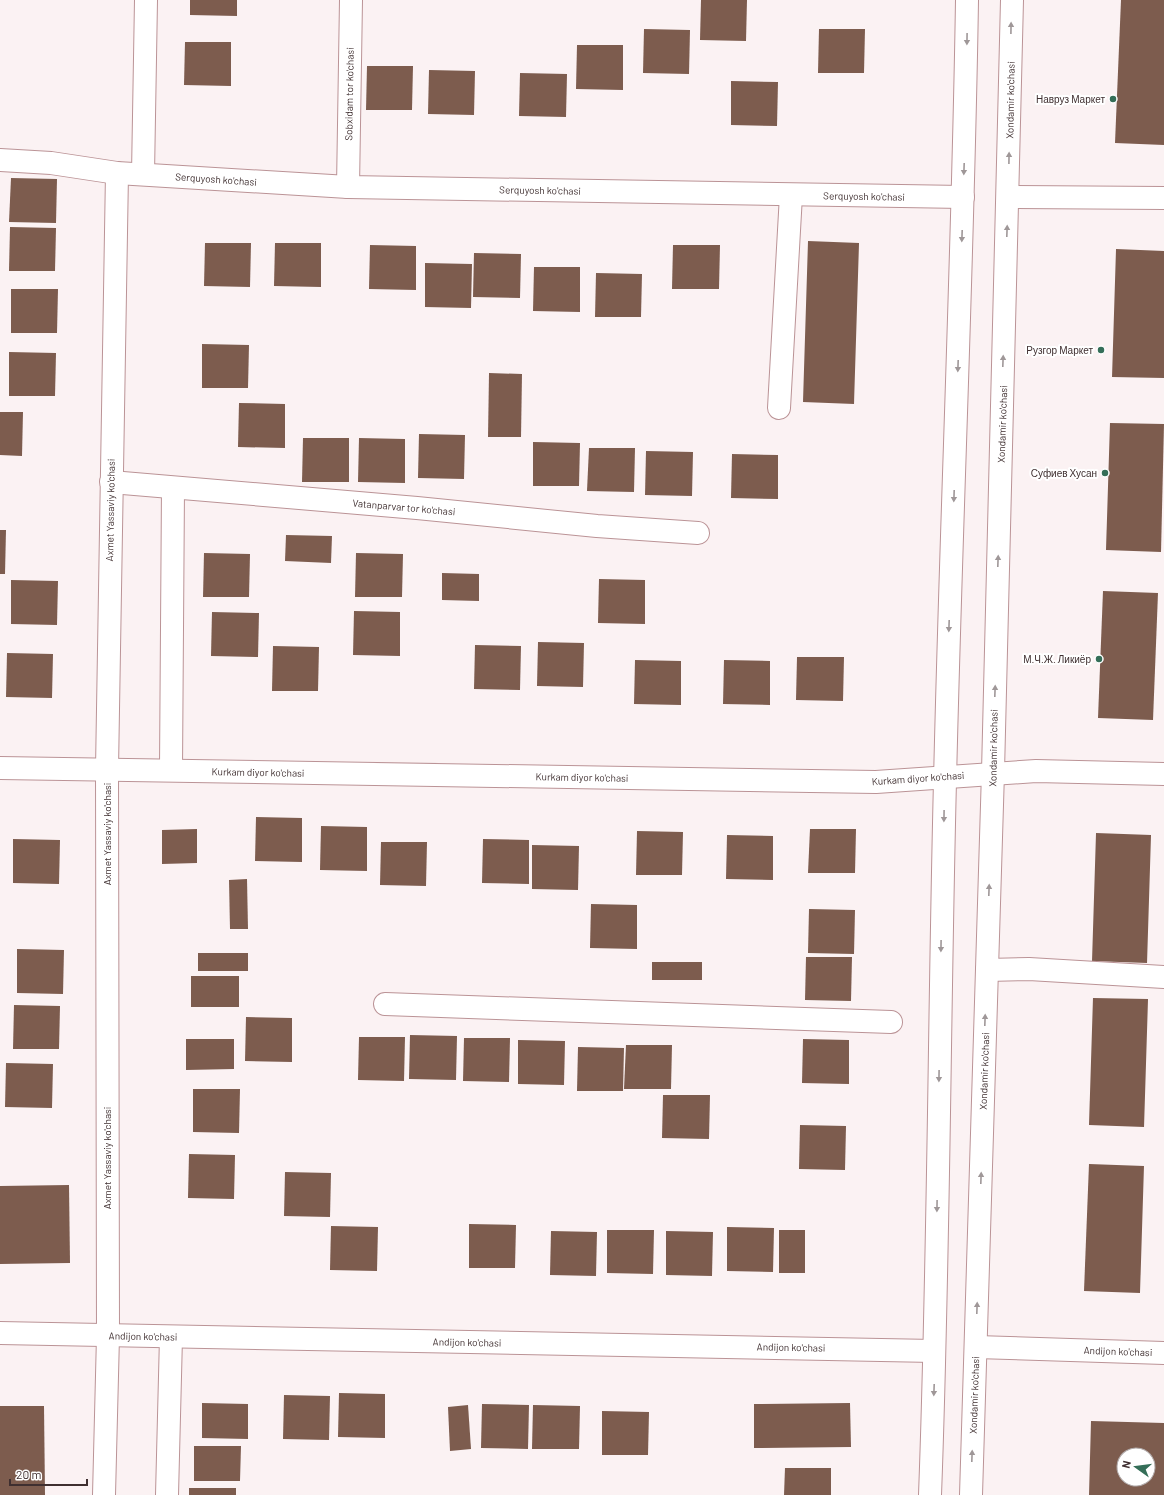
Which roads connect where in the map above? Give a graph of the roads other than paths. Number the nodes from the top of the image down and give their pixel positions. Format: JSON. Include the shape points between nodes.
{"nodes":[{"id":1,"x":146,"y":0,"type":"edge"},
{"id":2,"x":351,"y":0,"type":"edge"},
{"id":3,"x":968,"y":0,"type":"edge"},
{"id":4,"x":1012,"y":0,"type":"edge"},
{"id":5,"x":0,"y":160,"type":"edge"},
{"id":6,"x":117,"y":173,"type":"junction"},
{"id":7,"x":143,"y":174,"type":"junction"},
{"id":8,"x":348,"y":187,"type":"junction"},
{"id":9,"x":791,"y":195,"type":"junction"},
{"id":10,"x":963,"y":197,"type":"junction"},
{"id":11,"x":1008,"y":197,"type":"junction"},
{"id":12,"x":1164,"y":198,"type":"edge"},
{"id":13,"x":779,"y":408,"type":"dead end"},
{"id":14,"x":111,"y":482,"type":"junction"},
{"id":15,"x":173,"y":488,"type":"junction"},
{"id":16,"x":698,"y":533,"type":"dead end"},
{"id":17,"x":0,"y":768,"type":"edge"},
{"id":18,"x":107,"y":769,"type":"junction"},
{"id":19,"x":171,"y":770,"type":"junction"},
{"id":20,"x":993,"y":772,"type":"junction"},
{"id":21,"x":1164,"y":774,"type":"edge"},
{"id":22,"x":945,"y":777,"type":"junction"},
{"id":23,"x":987,"y":970,"type":"junction"},
{"id":24,"x":1164,"y":977,"type":"edge"},
{"id":25,"x":385,"y":1004,"type":"dead end"},
{"id":26,"x":890,"y":1022,"type":"dead end"},
{"id":27,"x":0,"y":1333,"type":"edge"},
{"id":28,"x":108,"y":1336,"type":"junction"},
{"id":29,"x":171,"y":1337,"type":"junction"},
{"id":30,"x":976,"y":1346,"type":"junction"},
{"id":31,"x":934,"y":1351,"type":"junction"},
{"id":32,"x":1164,"y":1352,"type":"edge"},
{"id":33,"x":104,"y":1495,"type":"edge"},
{"id":34,"x":167,"y":1495,"type":"edge"},
{"id":35,"x":930,"y":1495,"type":"edge"},
{"id":36,"x":971,"y":1495,"type":"edge"}],
"edges":[{"from":1,"to":7,"type":"street"},
{"from":2,"to":8,"type":"street","name":"Sobxidam tor ko'chasi"},
{"from":3,"to":10,"type":"street","one_way":true},
{"from":11,"to":4,"type":"street","name":"Xondamir ko'chasi","one_way":true},
{"from":5,"to":6,"type":"street","name":"Serquyosh ko'chasi","via":[[51,163]]},
{"from":6,"to":7,"type":"street","name":"Serquyosh ko'chasi"},
{"from":6,"to":14,"type":"street","name":"Axmet Yassaviy ko'chasi"},
{"from":7,"to":8,"type":"street","name":"Serquyosh ko'chasi"},
{"from":8,"to":9,"type":"street","name":"Serquyosh ko'chasi"},
{"from":9,"to":10,"type":"street","name":"Serquyosh ko'chasi"},
{"from":9,"to":13,"type":"street"},
{"from":10,"to":22,"type":"street","one_way":true},
{"from":11,"to":12,"type":"street"},
{"from":20,"to":11,"type":"street","name":"Xondamir ko'chasi","one_way":true},
{"from":14,"to":15,"type":"street","name":"Vatanparvar tor ko'chasi"},
{"from":14,"to":18,"type":"street","name":"Axmet Yassaviy ko'chasi"},
{"from":15,"to":16,"type":"street","name":"Vatanparvar tor ko'chasi"},
{"from":15,"to":19,"type":"street"},
{"from":17,"to":18,"type":"street","name":"Kurkam diyor ko'chasi"},
{"from":18,"to":19,"type":"street","name":"Kurkam diyor ko'chasi"},
{"from":18,"to":28,"type":"street","name":"Axmet Yassaviy ko'chasi"},
{"from":19,"to":22,"type":"street","name":"Kurkam diyor ko'chasi","via":[[876,782]]},
{"from":20,"to":21,"type":"street","name":"Kurkam diyor ko'chasi"},
{"from":20,"to":22,"type":"street","name":"Kurkam diyor ko'chasi"},
{"from":23,"to":20,"type":"street","name":"Xondamir ko'chasi","one_way":true},
{"from":22,"to":31,"type":"street","one_way":true},
{"from":23,"to":24,"type":"street","via":[[1029,969]]},
{"from":30,"to":23,"type":"street","name":"Xondamir ko'chasi","one_way":true},
{"from":25,"to":26,"type":"street"},
{"from":27,"to":28,"type":"street","name":"Andijon ko'chasi"},
{"from":28,"to":29,"type":"street","name":"Andijon ko'chasi"},
{"from":28,"to":33,"type":"street","name":"Axmet Yassaviy ko'chasi"},
{"from":29,"to":31,"type":"street","name":"Andijon ko'chasi"},
{"from":29,"to":34,"type":"street"},
{"from":30,"to":32,"type":"street","name":"Andijon ko'chasi"},
{"from":36,"to":30,"type":"street","name":"Xondamir ko'chasi","one_way":true},
{"from":31,"to":35,"type":"street","one_way":true}]}
